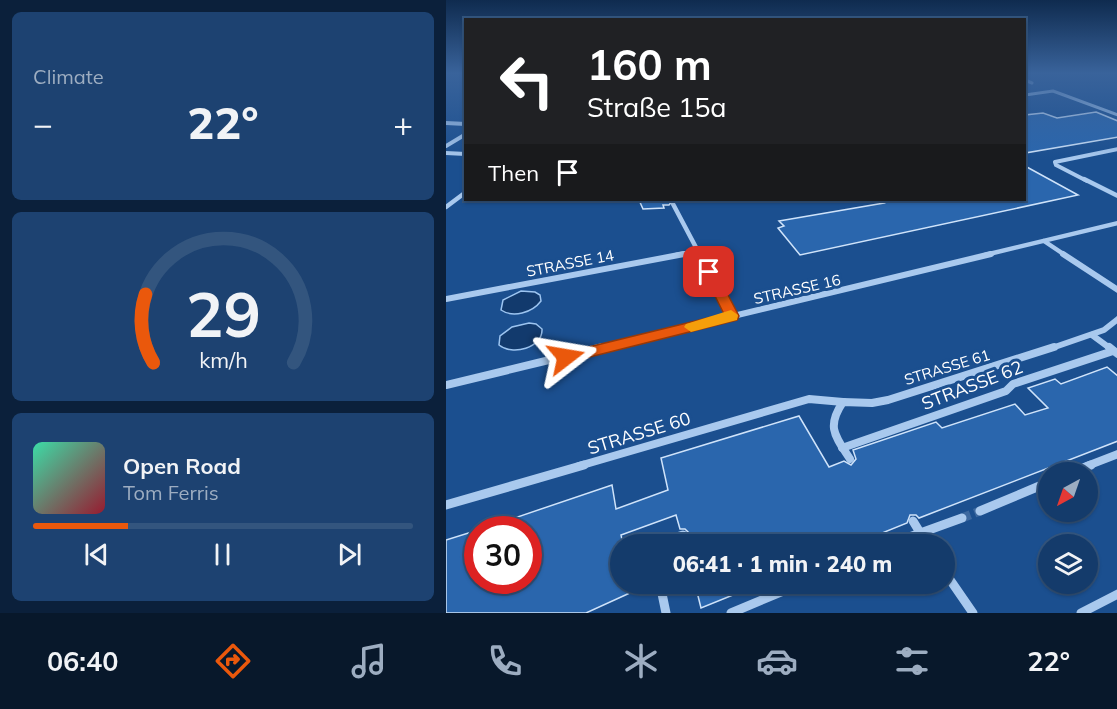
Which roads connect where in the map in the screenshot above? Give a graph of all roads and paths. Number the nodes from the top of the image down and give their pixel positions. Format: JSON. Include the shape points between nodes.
{"nodes":[{"id":1,"x":1082,"y":102,"type":"edge"},
{"id":2,"x":1118,"y":115,"type":"edge"},
{"id":3,"x":446,"y":123,"type":"edge"},
{"id":4,"x":464,"y":124,"type":"edge"},
{"id":5,"x":464,"y":135,"type":"edge"},
{"id":6,"x":446,"y":146,"type":"edge"},
{"id":7,"x":1118,"y":149,"type":"edge"},
{"id":8,"x":446,"y":153,"type":"edge"},
{"id":9,"x":464,"y":154,"type":"edge"},
{"id":10,"x":464,"y":194,"type":"edge"},
{"id":11,"x":1118,"y":196,"type":"edge"},
{"id":12,"x":673,"y":204,"type":"dead end"},
{"id":13,"x":446,"y":207,"type":"edge"},
{"id":14,"x":1118,"y":223,"type":"edge"},
{"id":15,"x":1044,"y":241,"type":"junction"},
{"id":16,"x":698,"y":251,"type":"junction"},
{"id":17,"x":1118,"y":290,"type":"edge"},
{"id":18,"x":446,"y":299,"type":"edge"},
{"id":19,"x":732,"y":316,"type":"junction"},
{"id":20,"x":1118,"y":319,"type":"edge"},
{"id":21,"x":1092,"y":335,"type":"junction"},
{"id":22,"x":1115,"y":352,"type":"edge"},
{"id":23,"x":446,"y":385,"type":"edge"},
{"id":24,"x":843,"y":402,"type":"junction"},
{"id":25,"x":842,"y":448,"type":"junction"},
{"id":26,"x":1117,"y":455,"type":"edge"},
{"id":27,"x":850,"y":459,"type":"dead end"},
{"id":28,"x":1098,"y":462,"type":"edge"},
{"id":29,"x":1038,"y":487,"type":"edge"},
{"id":30,"x":446,"y":505,"type":"edge"},
{"id":31,"x":980,"y":511,"type":"tunnel mouth"},
{"id":32,"x":962,"y":518,"type":"tunnel mouth"},
{"id":33,"x":912,"y":521,"type":"dead end"},
{"id":34,"x":920,"y":533,"type":"joint"},
{"id":35,"x":955,"y":586,"type":"edge"},
{"id":36,"x":662,"y":594,"type":"edge"},
{"id":37,"x":776,"y":594,"type":"edge"},
{"id":38,"x":1118,"y":594,"type":"edge"},
{"id":39,"x":666,"y":613,"type":"edge"},
{"id":40,"x":731,"y":613,"type":"edge"},
{"id":41,"x":973,"y":613,"type":"edge"},
{"id":42,"x":1081,"y":613,"type":"edge"}],
"edges":[{"from":1,"to":2,"type":"street"},
{"from":3,"to":4,"type":"street"},
{"from":5,"to":6,"type":"street"},
{"from":7,"to":11,"type":"street","via":[[1055,162]]},
{"from":8,"to":9,"type":"street"},
{"from":10,"to":13,"type":"street"},
{"from":12,"to":16,"type":"street"},
{"from":14,"to":15,"type":"street","name":"STRASSE 16"},
{"from":15,"to":17,"type":"street"},
{"from":15,"to":19,"type":"street","name":"STRASSE 16"},
{"from":16,"to":18,"type":"street","name":"STRASSE 14"},
{"from":16,"to":19,"type":"street"},
{"from":19,"to":23,"type":"street","name":"STRASSE 16"},
{"from":20,"to":21,"type":"street","name":"STRASSE 61"},
{"from":21,"to":22,"type":"street"},
{"from":21,"to":24,"type":"street","name":"STRASSE 61","via":[[888,400]]},
{"from":22,"to":25,"type":"street","name":"STRASSE 62","via":[[1013,384],[1006,391]]},
{"from":24,"to":25,"type":"street","via":[[833,414],[831,428]]},
{"from":24,"to":30,"type":"street","name":"STRASSE 60","via":[[809,399]]},
{"from":25,"to":27,"type":"street"},
{"from":26,"to":28,"type":"street"},
{"from":29,"to":31,"type":"street"},
{"from":32,"to":34,"type":"street"},
{"from":33,"to":34,"type":"street"},
{"from":35,"to":41,"type":"street"},
{"from":36,"to":39,"type":"street"},
{"from":37,"to":40,"type":"street"},
{"from":38,"to":42,"type":"street"}]}
